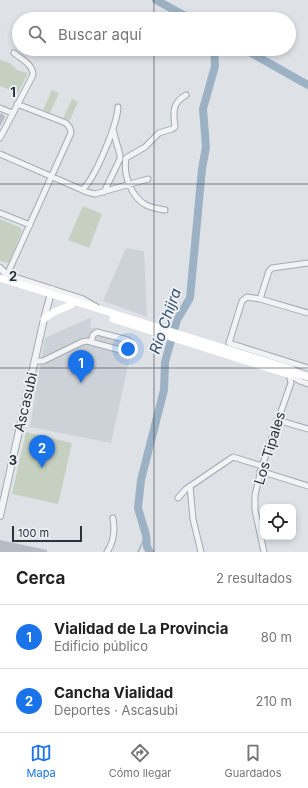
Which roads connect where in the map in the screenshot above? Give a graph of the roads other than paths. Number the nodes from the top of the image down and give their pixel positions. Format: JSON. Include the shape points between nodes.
{"nodes":[{"id":1,"x":18,"y":56,"type":"edge"},
{"id":2,"x":186,"y":95,"type":"dead end"},
{"id":3,"x":17,"y":104,"type":"junction"},
{"id":4,"x":118,"y":107,"type":"dead end"},
{"id":5,"x":0,"y":108,"type":"edge"},
{"id":6,"x":12,"y":113,"type":"junction"},
{"id":7,"x":113,"y":130,"type":"junction"},
{"id":8,"x":0,"y":138,"type":"edge"},
{"id":9,"x":0,"y":154,"type":"edge"},
{"id":10,"x":123,"y":158,"type":"junction"},
{"id":11,"x":51,"y":176,"type":"junction"},
{"id":12,"x":148,"y":179,"type":"dead end"},
{"id":13,"x":130,"y":185,"type":"junction"},
{"id":14,"x":82,"y":190,"type":"junction"},
{"id":15,"x":104,"y":192,"type":"junction"},
{"id":16,"x":165,"y":210,"type":"dead end"},
{"id":17,"x":0,"y":213,"type":"edge"},
{"id":18,"x":30,"y":225,"type":"junction"},
{"id":19,"x":308,"y":263,"type":"edge"},
{"id":20,"x":0,"y":268,"type":"edge"},
{"id":21,"x":7,"y":275,"type":"junction"},
{"id":22,"x":0,"y":278,"type":"edge"},
{"id":23,"x":0,"y":282,"type":"edge"},
{"id":24,"x":51,"y":294,"type":"junction"},
{"id":25,"x":260,"y":299,"type":"junction"},
{"id":26,"x":71,"y":305,"type":"junction"},
{"id":27,"x":308,"y":313,"type":"edge"},
{"id":28,"x":44,"y":319,"type":"junction"},
{"id":29,"x":150,"y":329,"type":"junction"},
{"id":30,"x":128,"y":340,"type":"dead end"},
{"id":31,"x":91,"y":342,"type":"junction"},
{"id":32,"x":226,"y":349,"type":"junction"},
{"id":33,"x":124,"y":351,"type":"dead end"},
{"id":34,"x":35,"y":361,"type":"junction"},
{"id":35,"x":308,"y":368,"type":"edge"},
{"id":36,"x":290,"y":372,"type":"junction"},
{"id":37,"x":308,"y":377,"type":"edge"},
{"id":38,"x":308,"y":384,"type":"edge"},
{"id":39,"x":277,"y":420,"type":"junction"},
{"id":40,"x":308,"y":429,"type":"edge"},
{"id":41,"x":261,"y":468,"type":"junction"},
{"id":42,"x":190,"y":486,"type":"junction"},
{"id":43,"x":308,"y":486,"type":"edge"},
{"id":44,"x":178,"y":498,"type":"dead end"},
{"id":45,"x":0,"y":516,"type":"edge"},
{"id":46,"x":113,"y":518,"type":"dead end"},
{"id":47,"x":107,"y":552,"type":"edge"},
{"id":48,"x":201,"y":552,"type":"edge"},
{"id":49,"x":264,"y":552,"type":"edge"}],
"edges":[{"from":1,"to":3,"type":"street","via":[[30,66],[33,75]]},
{"from":2,"to":10,"type":"street","via":[[174,106],[175,127],[159,133],[145,147]]},
{"from":3,"to":6,"type":"street"},
{"from":3,"to":11,"type":"street","via":[[66,123],[70,128],[71,133]]},
{"from":4,"to":7,"type":"street"},
{"from":5,"to":6,"type":"street"},
{"from":6,"to":8,"type":"street"},
{"from":7,"to":10,"type":"street"},
{"from":7,"to":14,"type":"street","via":[[92,178]]},
{"from":9,"to":11,"type":"street"},
{"from":10,"to":13,"type":"street"},
{"from":10,"to":15,"type":"street"},
{"from":11,"to":14,"type":"street"},
{"from":11,"to":18,"type":"street"},
{"from":12,"to":13,"type":"street"},
{"from":13,"to":15,"type":"street"},
{"from":13,"to":16,"type":"street","via":[[142,202]]},
{"from":14,"to":15,"type":"street","via":[[95,194]]},
{"from":17,"to":18,"type":"street"},
{"from":18,"to":21,"type":"street"},
{"from":19,"to":25,"type":"street","via":[[272,268]]},
{"from":20,"to":21,"type":"street"},
{"from":21,"to":24,"type":"street"},
{"from":22,"to":24,"type":"main road"},
{"from":23,"to":24,"type":"main road"},
{"from":24,"to":26,"type":"main road"},
{"from":24,"to":28,"type":"street","name":"Ascasubi"},
{"from":24,"to":29,"type":"main road"},
{"from":25,"to":27,"type":"street"},
{"from":25,"to":32,"type":"street","via":[[247,297],[242,301]]},
{"from":26,"to":28,"type":"main road"},
{"from":26,"to":29,"type":"main road"},
{"from":28,"to":34,"type":"street","name":"Ascasubi"},
{"from":29,"to":32,"type":"main road"},
{"from":30,"to":31,"type":"street","via":[[97,332]]},
{"from":31,"to":33,"type":"street"},
{"from":31,"to":34,"type":"street","via":[[82,342],[43,361]]},
{"from":32,"to":35,"type":"street"},
{"from":32,"to":36,"type":"main road"},
{"from":34,"to":45,"type":"street","name":"Ascasubi"},
{"from":36,"to":37,"type":"main road"},
{"from":36,"to":38,"type":"street","via":[[300,382]]},
{"from":36,"to":39,"type":"street","name":"Los Tipales","via":[[291,383]]},
{"from":39,"to":40,"type":"street"},
{"from":39,"to":41,"type":"street","name":"Los Tipales"},
{"from":41,"to":42,"type":"street","via":[[233,457]]},
{"from":41,"to":43,"type":"street"},
{"from":41,"to":49,"type":"street","name":"Los Tipales","via":[[254,502]]},
{"from":42,"to":44,"type":"street"},
{"from":42,"to":48,"type":"street","via":[[193,519]]},
{"from":46,"to":47,"type":"street","via":[[112,545]]}]}
